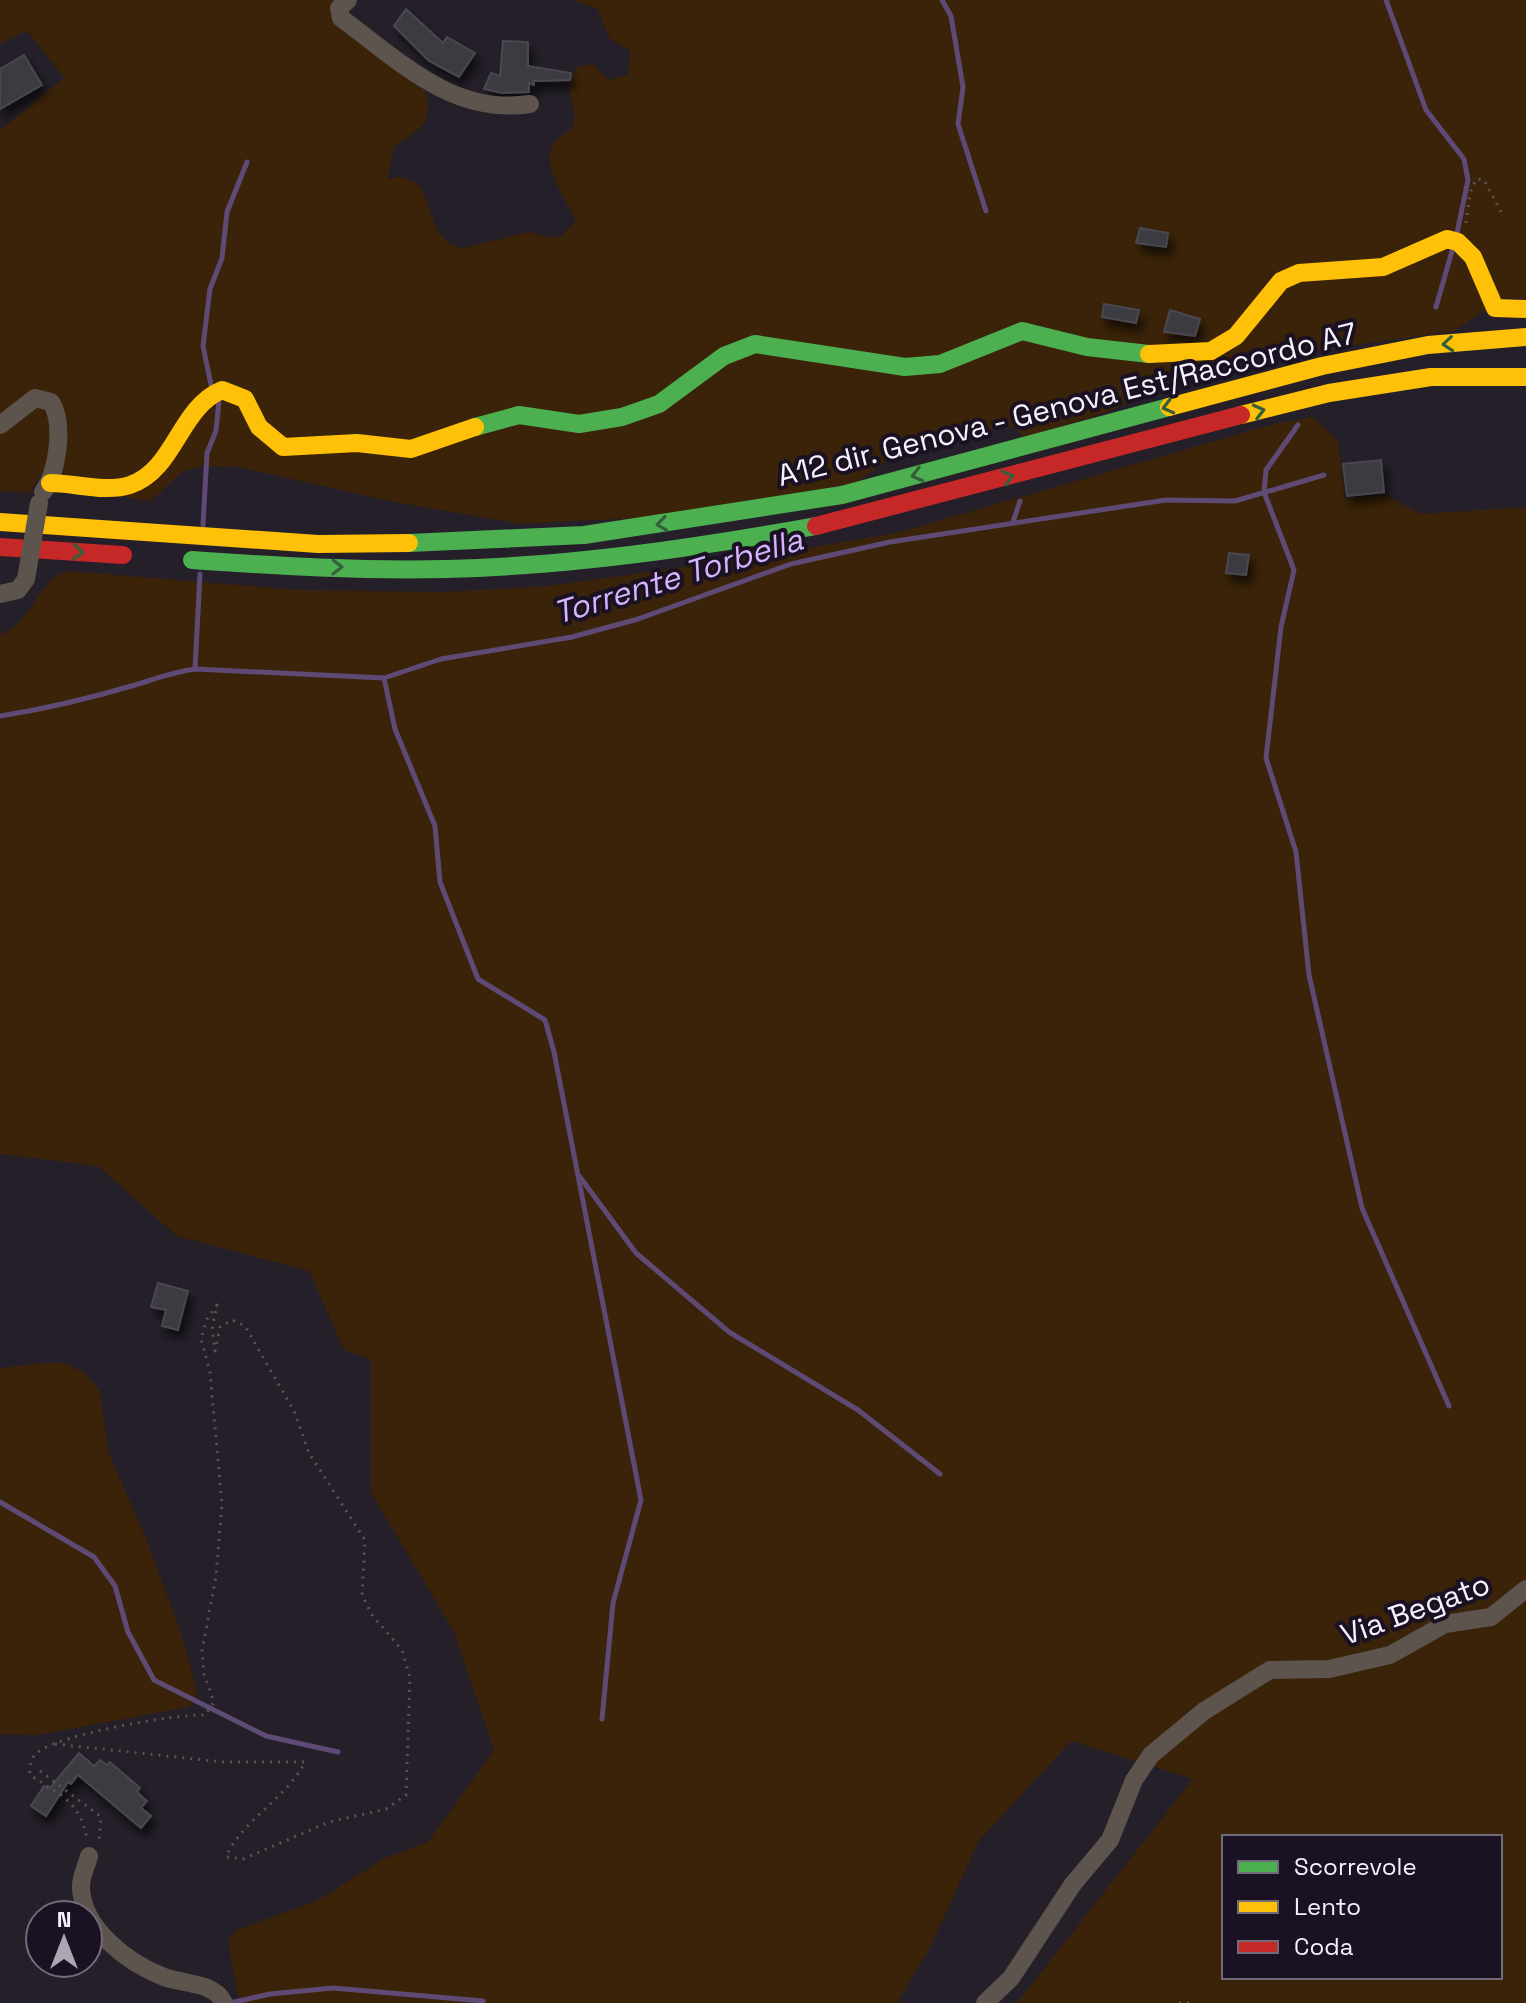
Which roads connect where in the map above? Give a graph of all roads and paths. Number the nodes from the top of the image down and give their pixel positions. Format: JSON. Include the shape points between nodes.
{"nodes":[{"id":1,"x":348,"y":0,"type":"edge"},
{"id":2,"x":530,"y":104,"type":"dead end"},
{"id":3,"x":1501,"y":212,"type":"dead end"},
{"id":4,"x":1467,"y":247,"type":"junction"},
{"id":5,"x":1526,"y":309,"type":"edge"},
{"id":6,"x":1526,"y":337,"type":"edge"},
{"id":7,"x":1526,"y":377,"type":"edge"},
{"id":8,"x":0,"y":425,"type":"edge"},
{"id":9,"x":50,"y":483,"type":"junction"},
{"id":10,"x":0,"y":522,"type":"edge"},
{"id":11,"x":0,"y":547,"type":"edge"},
{"id":12,"x":145,"y":557,"type":"dead end"},
{"id":13,"x":176,"y":559,"type":"dead end"},
{"id":14,"x":0,"y":594,"type":"edge"},
{"id":15,"x":1526,"y":1589,"type":"edge"},
{"id":16,"x":55,"y":1744,"type":"junction"},
{"id":17,"x":40,"y":1771,"type":"dead end"},
{"id":18,"x":89,"y":1856,"type":"junction"},
{"id":19,"x":991,"y":1998,"type":"edge"},
{"id":20,"x":224,"y":2003,"type":"edge"},
{"id":21,"x":1179,"y":2003,"type":"edge"},
{"id":22,"x":1189,"y":2003,"type":"edge"}],
"edges":[{"from":1,"to":2,"type":"street","via":[[339,8],[341,18],[432,85],[486,104]]},
{"from":3,"to":4,"type":"path","via":[[1484,180],[1476,179],[1467,211]]},
{"from":4,"to":5,"type":"main road","via":[[1491,304]]},
{"from":4,"to":9,"type":"main road","via":[[1447,239],[1383,267],[1299,273],[1281,281],[1236,336],[1211,351],[1152,354],[1087,347],[1022,331],[940,364],[905,367],[755,344],[724,356],[680,391],[632,414],[579,424],[505,417],[411,449],[357,443],[283,447],[259,427],[245,399],[222,390],[205,396],[172,446],[136,483]]},
{"from":6,"to":10,"type":"main road","name":"A12 dir. Genova - Genova Est/Raccordo A7","one_way":true,"via":[[1428,345],[1322,366],[842,495],[584,535],[471,543],[318,544]]},
{"from":13,"to":7,"type":"main road","one_way":true,"via":[[448,569],[592,560],[727,542],[845,521],[1329,393],[1431,377]]},
{"from":8,"to":9,"type":"street","via":[[35,398],[51,402],[58,426]]},
{"from":9,"to":14,"type":"street","bridge":true,"via":[[39,503],[26,579],[18,590]]},
{"from":11,"to":12,"type":"main road","one_way":true},
{"from":15,"to":19,"type":"street","name":"Via Begato","via":[[1491,1617],[1445,1624],[1390,1655],[1329,1669],[1270,1670],[1204,1711],[1151,1755],[1134,1780],[1110,1840]]},
{"from":16,"to":16,"type":"path","via":[[237,1763],[305,1762],[226,1857],[243,1859],[329,1822],[386,1809],[406,1795],[410,1677],[402,1650],[362,1595],[365,1540],[309,1453],[294,1411],[245,1326],[232,1320],[220,1327],[215,1351],[217,1305],[201,1339],[210,1372],[222,1504],[202,1651],[214,1702],[205,1715],[158,1717]]},
{"from":16,"to":18,"type":"path","via":[[36,1753],[30,1775],[76,1805],[84,1820]]},
{"from":17,"to":18,"type":"path","via":[[101,1817],[102,1836]]},
{"from":18,"to":20,"type":"street","via":[[81,1884],[85,1911],[101,1933],[137,1962],[164,1977],[212,1990]]},
{"from":21,"to":22,"type":"path"}]}
